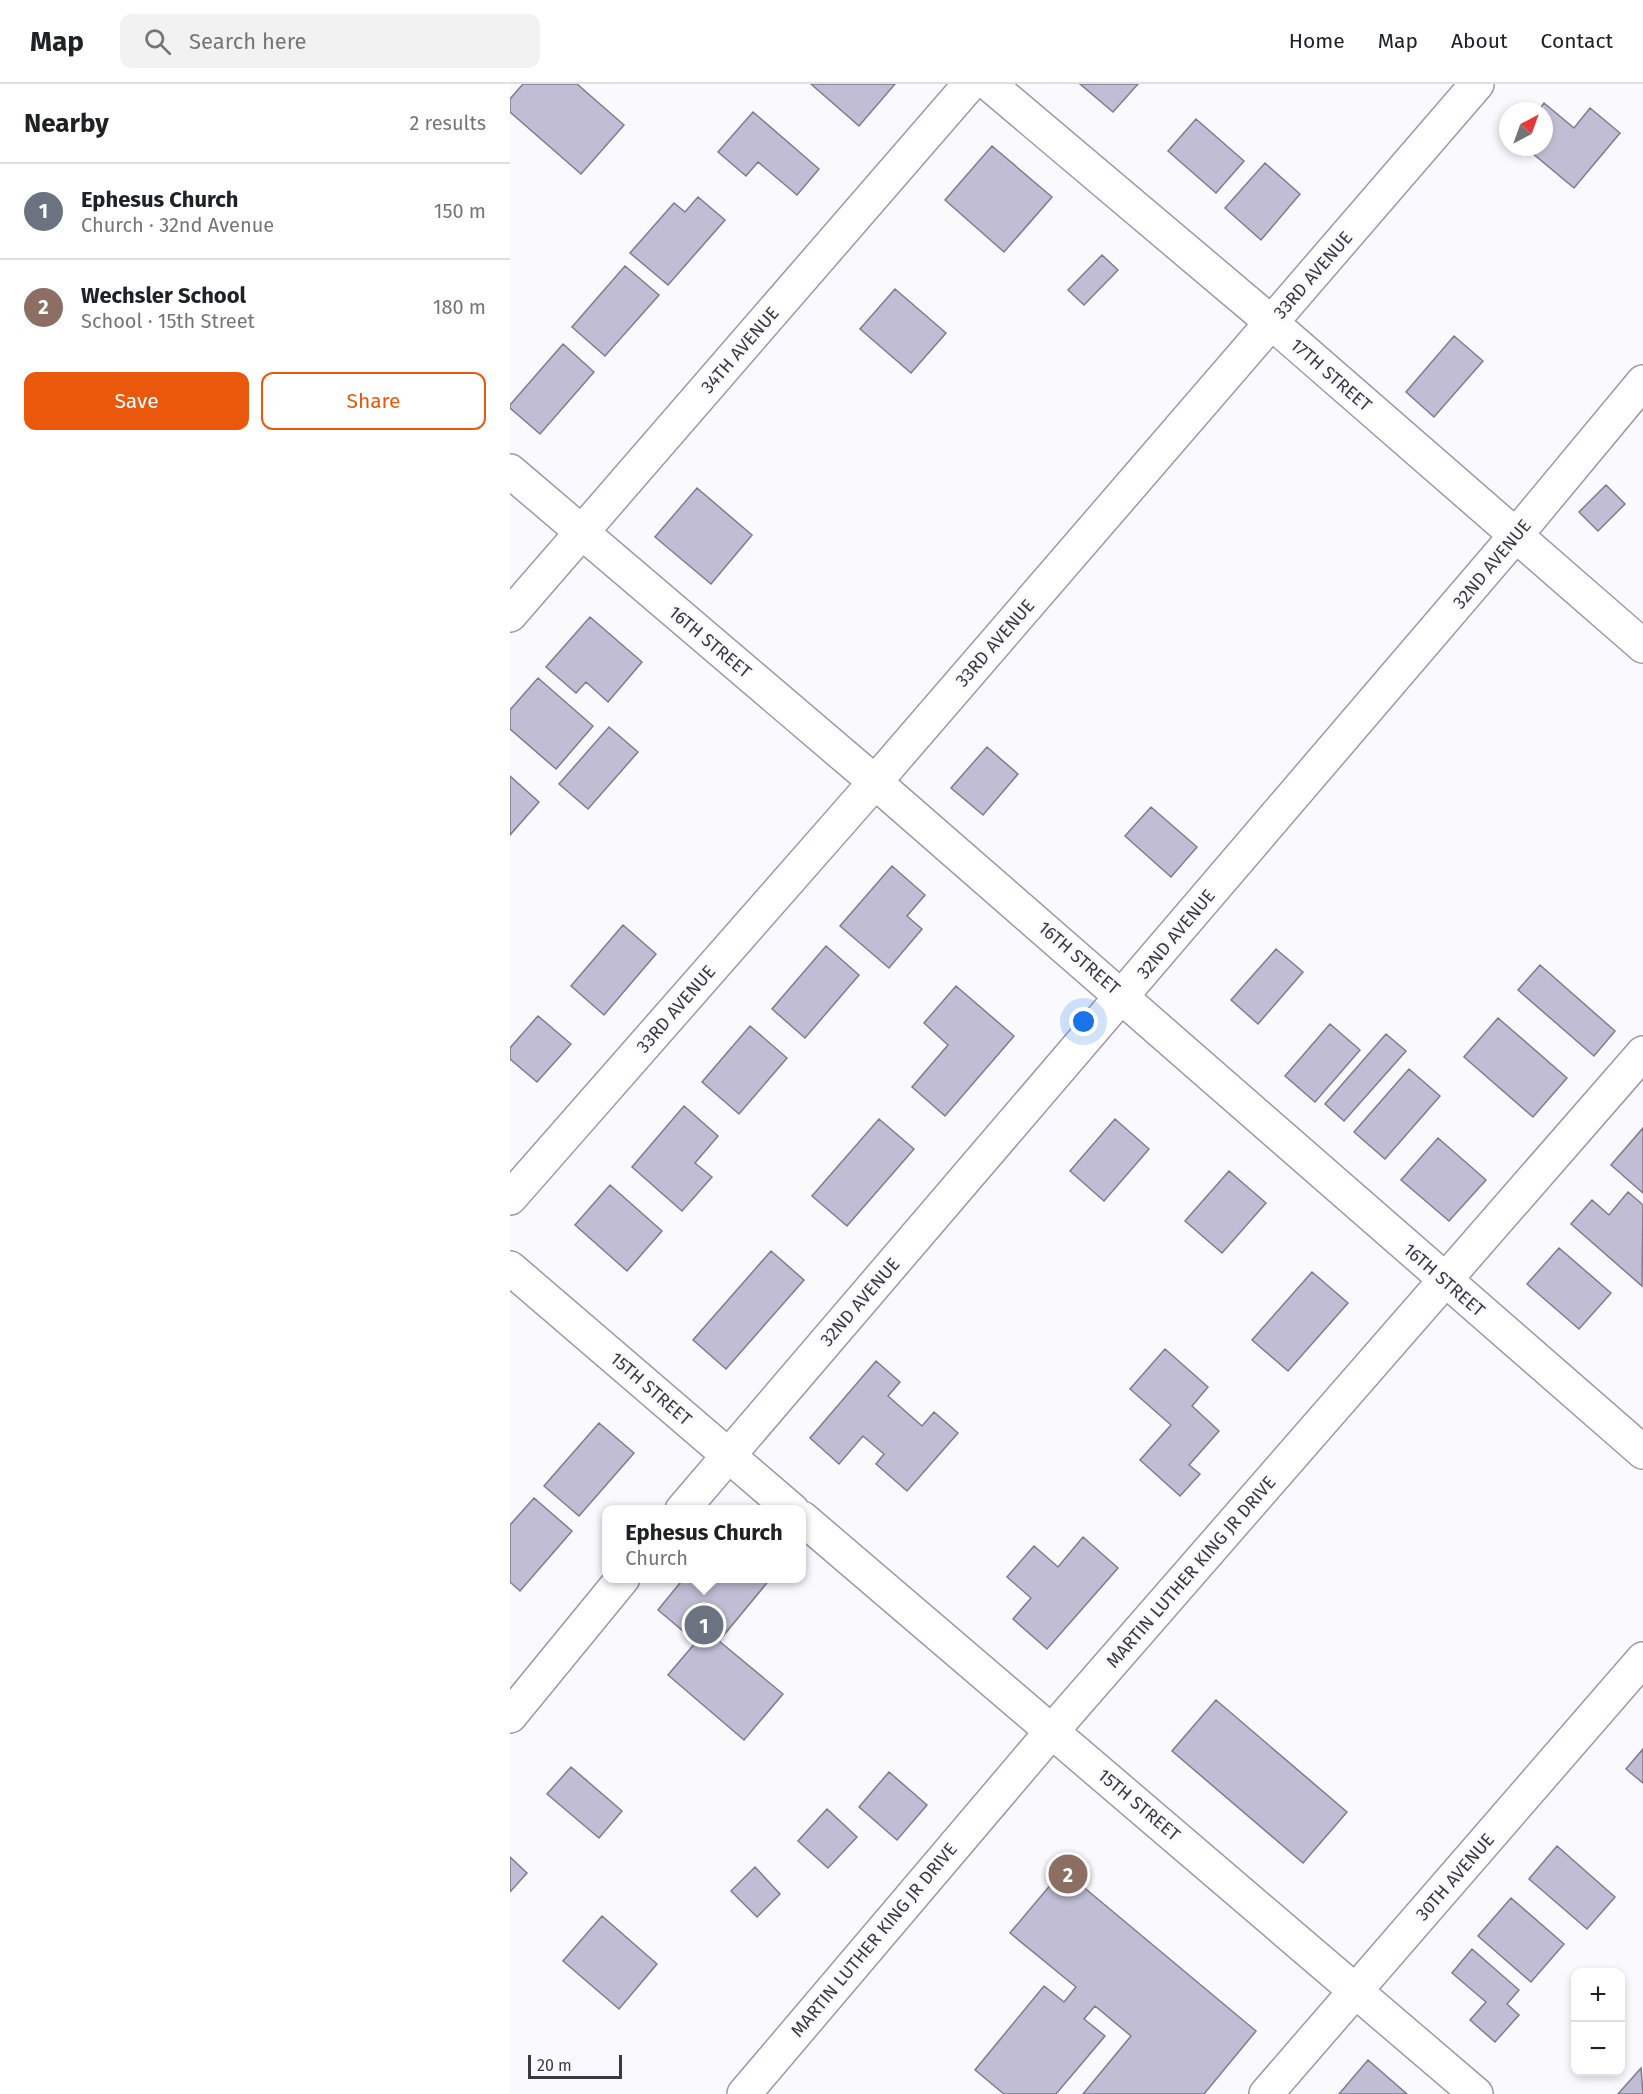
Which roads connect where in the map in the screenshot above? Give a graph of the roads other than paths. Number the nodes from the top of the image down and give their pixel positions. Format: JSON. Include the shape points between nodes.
{"nodes":[{"id":1,"x":970,"y":84,"type":"edge"},
{"id":2,"x":989,"y":84,"type":"edge"},
{"id":3,"x":1477,"y":84,"type":"edge"},
{"id":4,"x":1272,"y":323,"type":"junction"},
{"id":5,"x":1643,"y":382,"type":"edge"},
{"id":6,"x":510,"y":471,"type":"edge"},
{"id":7,"x":582,"y":534,"type":"junction"},
{"id":8,"x":1516,"y":535,"type":"junction"},
{"id":9,"x":510,"y":615,"type":"edge"},
{"id":10,"x":1643,"y":646,"type":"edge"},
{"id":11,"x":875,"y":782,"type":"junction"},
{"id":12,"x":1123,"y":996,"type":"junction"},
{"id":13,"x":1643,"y":1053,"type":"edge"},
{"id":14,"x":510,"y":1198,"type":"edge"},
{"id":15,"x":510,"y":1268,"type":"edge"},
{"id":16,"x":1446,"y":1282,"type":"junction"},
{"id":17,"x":1643,"y":1452,"type":"edge"},
{"id":18,"x":728,"y":1455,"type":"junction"},
{"id":19,"x":685,"y":1505,"type":"edge"},
{"id":20,"x":787,"y":1505,"type":"edge"},
{"id":21,"x":806,"y":1522,"type":"edge"},
{"id":22,"x":619,"y":1583,"type":"edge"},
{"id":23,"x":1643,"y":1659,"type":"edge"},
{"id":24,"x":510,"y":1716,"type":"edge"},
{"id":25,"x":1052,"y":1731,"type":"junction"},
{"id":26,"x":1358,"y":1991,"type":"junction"},
{"id":27,"x":744,"y":2094,"type":"edge"},
{"id":28,"x":1266,"y":2094,"type":"edge"},
{"id":29,"x":1476,"y":2094,"type":"edge"}],
"edges":[{"from":1,"to":7,"type":"street","name":"34TH AVENUE"},
{"from":2,"to":4,"type":"street","name":"17TH STREET"},
{"from":3,"to":4,"type":"street","name":"33RD AVENUE"},
{"from":4,"to":8,"type":"street","name":"17TH STREET"},
{"from":4,"to":11,"type":"street","name":"33RD AVENUE"},
{"from":5,"to":8,"type":"street","name":"32ND AVENUE"},
{"from":6,"to":7,"type":"street","name":"16TH STREET"},
{"from":7,"to":9,"type":"street","name":"34TH AVENUE"},
{"from":7,"to":11,"type":"street","name":"16TH STREET"},
{"from":8,"to":10,"type":"street","name":"17TH STREET"},
{"from":8,"to":12,"type":"street","name":"32ND AVENUE"},
{"from":11,"to":12,"type":"street","name":"16TH STREET"},
{"from":11,"to":14,"type":"street","name":"33RD AVENUE"},
{"from":12,"to":16,"type":"street","name":"16TH STREET"},
{"from":12,"to":18,"type":"street","name":"32ND AVENUE"},
{"from":13,"to":16,"type":"street","name":"MARTIN LUTHER KING JR DRIVE"},
{"from":15,"to":18,"type":"street","name":"15TH STREET"},
{"from":16,"to":17,"type":"street","name":"16TH STREET"},
{"from":16,"to":25,"type":"street","name":"MARTIN LUTHER KING JR DRIVE"},
{"from":18,"to":19,"type":"street","name":"32ND AVENUE"},
{"from":18,"to":20,"type":"street","name":"15TH STREET"},
{"from":21,"to":25,"type":"street","name":"15TH STREET"},
{"from":22,"to":24,"type":"street"},
{"from":23,"to":26,"type":"street","name":"30TH AVENUE"},
{"from":25,"to":26,"type":"street","name":"15TH STREET"},
{"from":25,"to":27,"type":"street","name":"MARTIN LUTHER KING JR DRIVE"},
{"from":26,"to":28,"type":"street","name":"30TH AVENUE"},
{"from":26,"to":29,"type":"street","name":"15TH STREET"}]}
